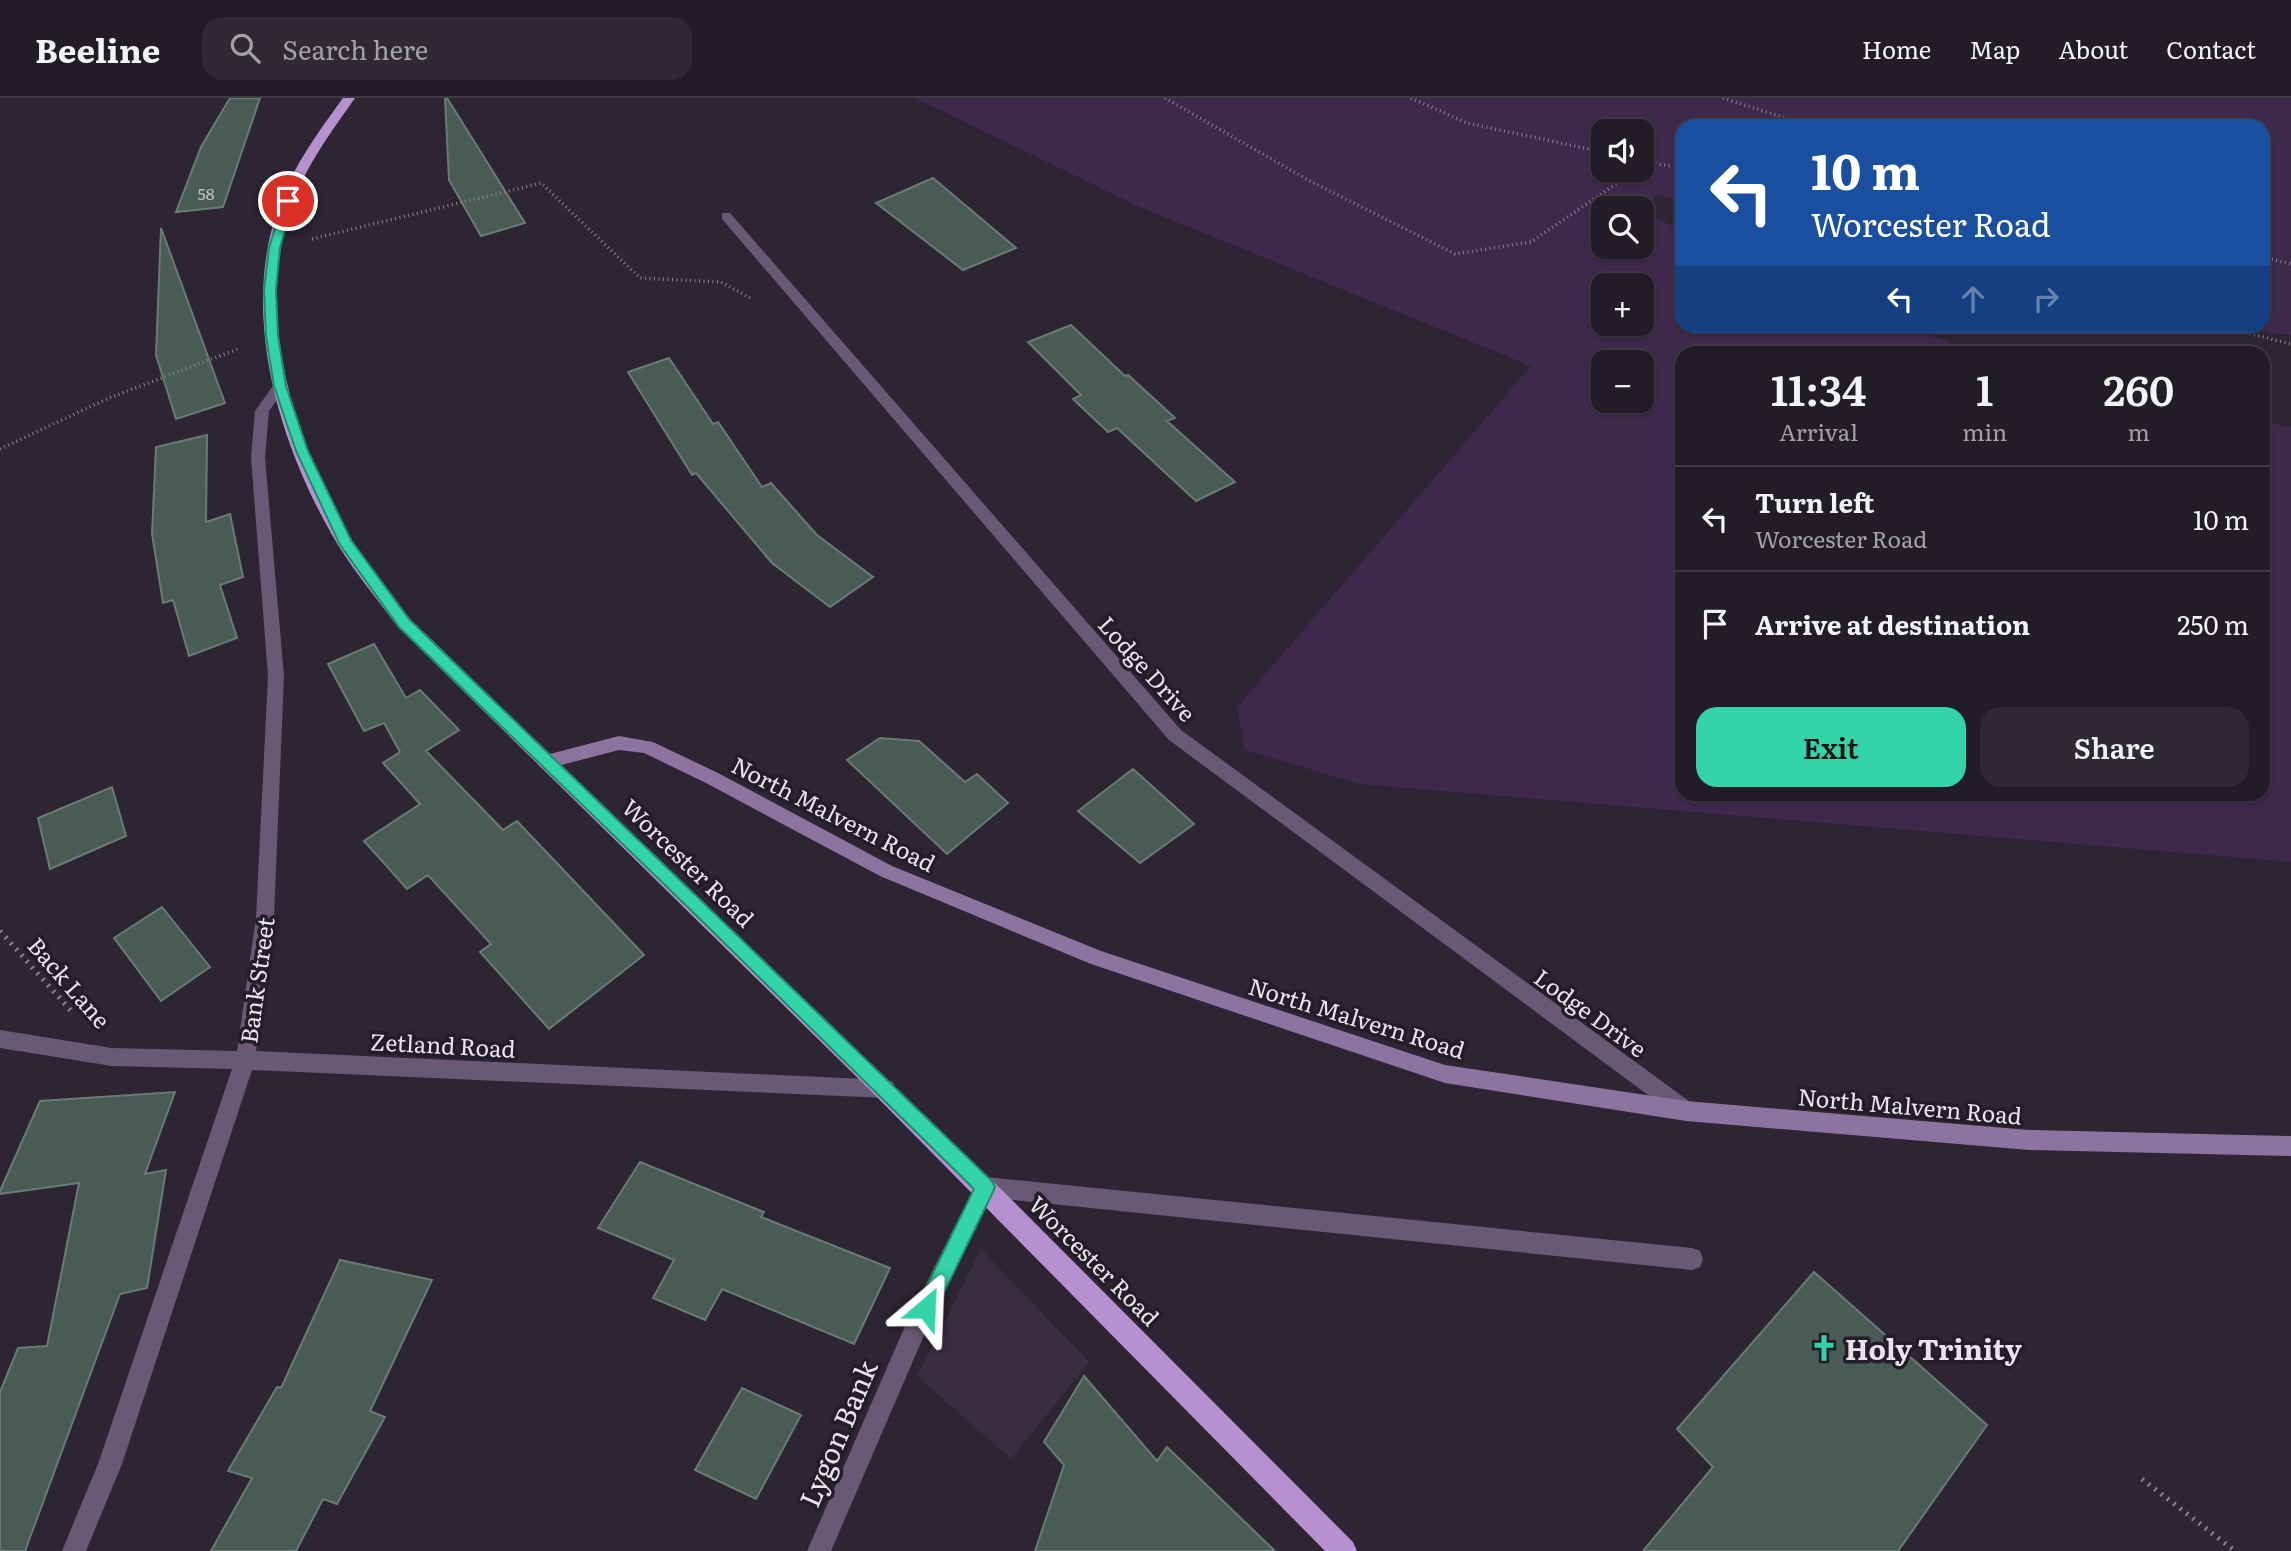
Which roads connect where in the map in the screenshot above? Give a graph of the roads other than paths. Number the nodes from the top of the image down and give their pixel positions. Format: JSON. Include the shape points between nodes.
{"nodes":[{"id":1,"x":349,"y":98,"type":"edge"},
{"id":2,"x":726,"y":216,"type":"dead end"},
{"id":3,"x":280,"y":386,"type":"junction"},
{"id":4,"x":546,"y":762,"type":"junction"},
{"id":5,"x":0,"y":1039,"type":"edge"},
{"id":6,"x":246,"y":1060,"type":"junction"},
{"id":7,"x":886,"y":1089,"type":"junction"},
{"id":8,"x":1686,"y":1111,"type":"junction"},
{"id":9,"x":2291,"y":1146,"type":"edge"},
{"id":10,"x":985,"y":1187,"type":"junction"},
{"id":11,"x":1692,"y":1259,"type":"dead end"},
{"id":12,"x":74,"y":1551,"type":"edge"},
{"id":13,"x":819,"y":1551,"type":"edge"},
{"id":14,"x":1344,"y":1551,"type":"edge"}],
"edges":[{"from":1,"to":3,"type":"highway","name":"Worcester Road","via":[[295,183],[281,218],[270,290]]},
{"from":2,"to":8,"type":"street","name":"Lodge Drive","via":[[1175,735]]},
{"from":3,"to":4,"type":"highway","name":"Worcester Road","via":[[302,451],[345,541],[404,623]]},
{"from":3,"to":6,"type":"street","name":"Bank Street","via":[[262,411],[258,457],[276,676],[265,917]]},
{"from":4,"to":7,"type":"highway","name":"Worcester Road"},
{"from":4,"to":8,"type":"main road","name":"North Malvern Road","via":[[619,743],[647,747],[886,871],[1098,958],[1445,1074]]},
{"from":5,"to":6,"type":"street","name":"Zetland Road","via":[[112,1058]]},
{"from":6,"to":7,"type":"street","name":"Zetland Road"},
{"from":6,"to":12,"type":"street","name":"Bank Street","via":[[110,1464]]},
{"from":7,"to":10,"type":"highway","name":"Worcester Road"},
{"from":8,"to":9,"type":"main road","name":"North Malvern Road","via":[[2029,1140]]},
{"from":10,"to":11,"type":"street"},
{"from":10,"to":13,"type":"street","name":"Lygon Bank","via":[[914,1332]]},
{"from":10,"to":14,"type":"highway","name":"Worcester Road"}]}
